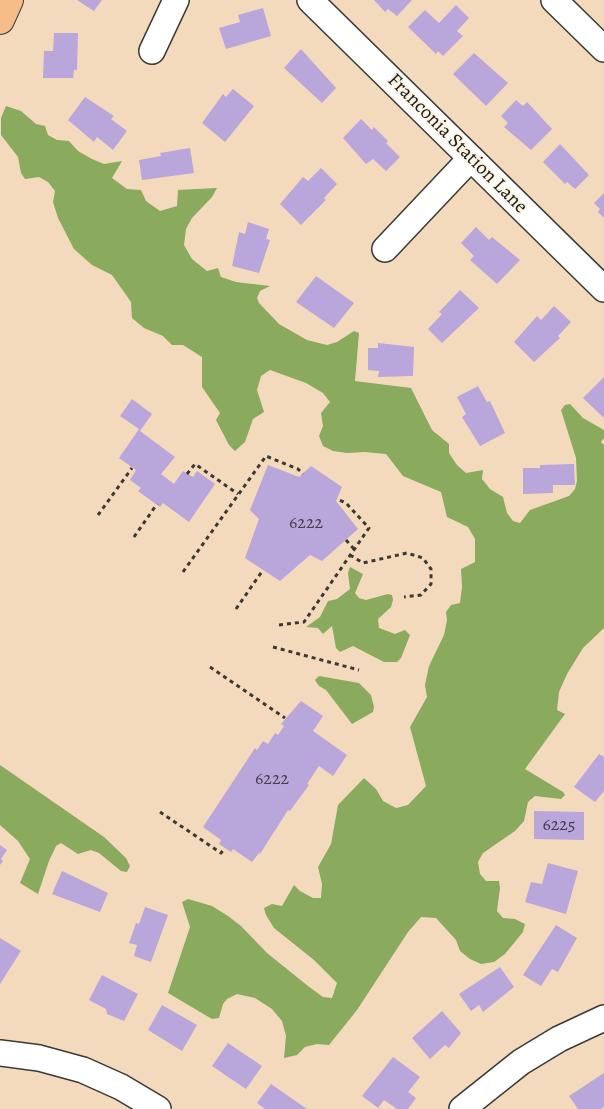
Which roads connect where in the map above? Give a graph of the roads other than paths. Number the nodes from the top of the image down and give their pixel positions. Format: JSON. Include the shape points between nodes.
{"nodes":[{"id":1,"x":9,"y":0,"type":"edge"},
{"id":2,"x":176,"y":0,"type":"edge"},
{"id":3,"x":310,"y":0,"type":"edge"},
{"id":4,"x":554,"y":0,"type":"edge"},
{"id":5,"x":0,"y":20,"type":"edge"},
{"id":6,"x":604,"y":48,"type":"edge"},
{"id":7,"x":152,"y":51,"type":"dead end"},
{"id":8,"x":471,"y":158,"type":"junction"},
{"id":9,"x":385,"y":249,"type":"dead end"},
{"id":10,"x":604,"y":289,"type":"edge"},
{"id":11,"x":604,"y":1018,"type":"edge"},
{"id":12,"x":0,"y":1053,"type":"edge"},
{"id":13,"x":158,"y":1109,"type":"edge"},
{"id":14,"x":462,"y":1109,"type":"edge"}],
"edges":[{"from":1,"to":5,"type":"main road"},
{"from":2,"to":7,"type":"street"},
{"from":3,"to":8,"type":"street","name":"Franconia Station Lane"},
{"from":4,"to":6,"type":"street"},
{"from":8,"to":9,"type":"street"},
{"from":8,"to":10,"type":"street","name":"Franconia Station Lane"},
{"from":11,"to":14,"type":"street","via":[[520,1062]]},
{"from":12,"to":13,"type":"street","via":[[39,1058],[83,1070]]}]}
